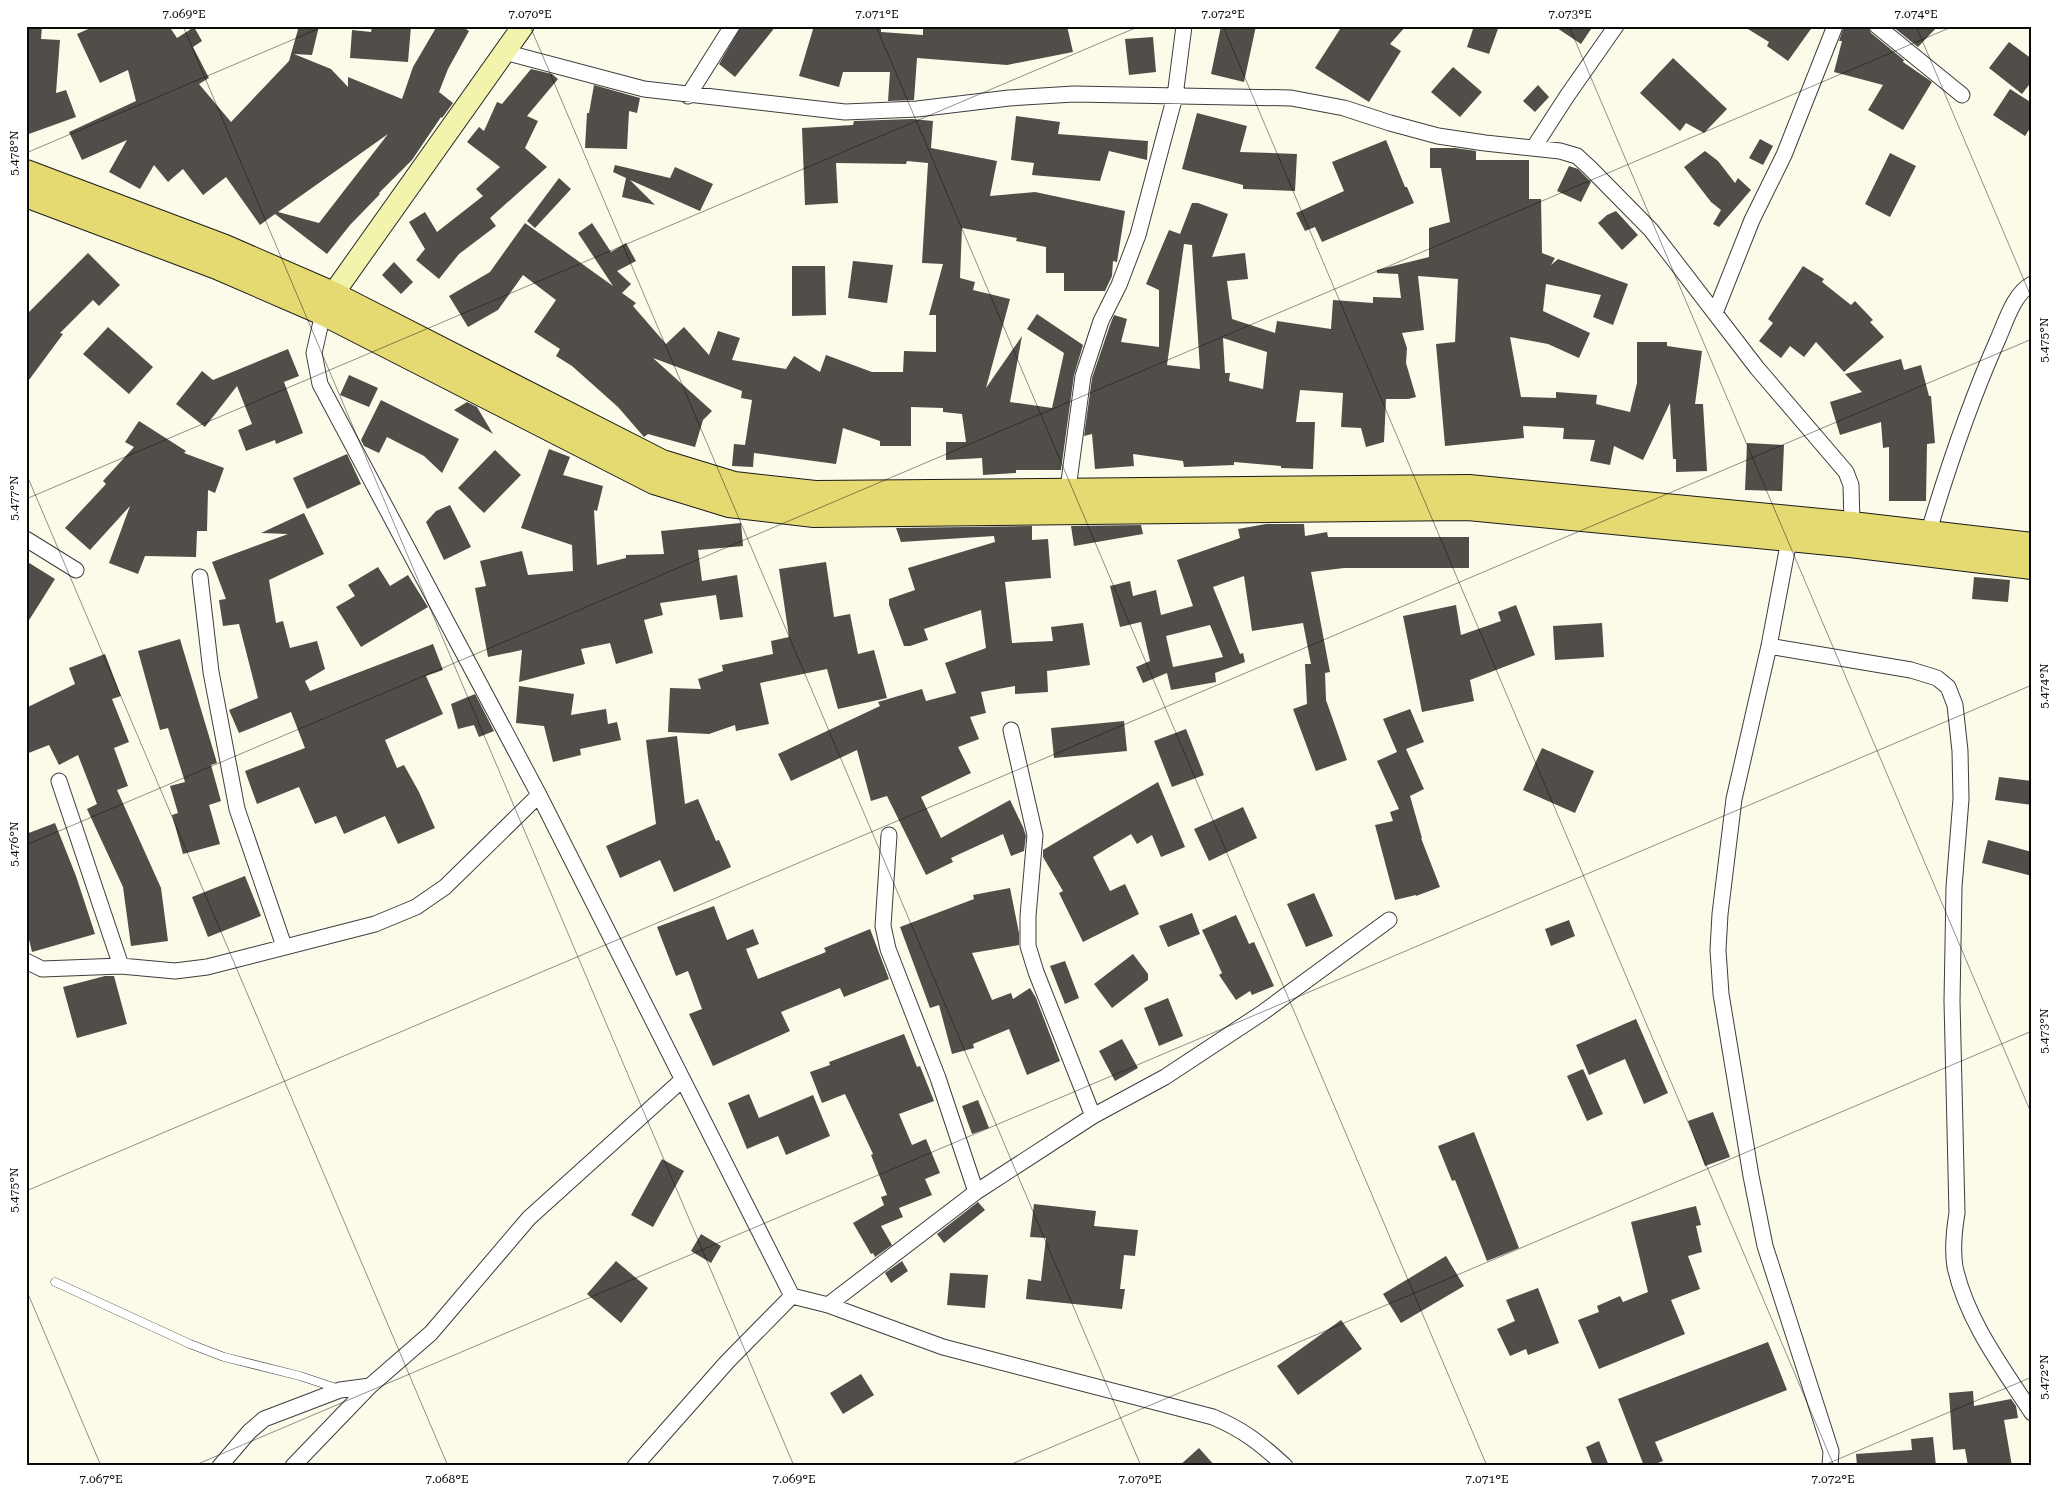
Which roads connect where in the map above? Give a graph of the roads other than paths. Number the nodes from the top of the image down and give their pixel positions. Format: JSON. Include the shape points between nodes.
{"nodes":[{"id":1,"x":523,"y":26,"type":"edge"},
{"id":2,"x":732,"y":26,"type":"edge"},
{"id":3,"x":1184,"y":26,"type":"edge"},
{"id":4,"x":1616,"y":26,"type":"edge"},
{"id":5,"x":1835,"y":26,"type":"edge"},
{"id":6,"x":1877,"y":26,"type":"edge"},
{"id":7,"x":504,"y":52,"type":"junction"},
{"id":8,"x":1962,"y":95,"type":"dead end"},
{"id":9,"x":688,"y":96,"type":"junction"},
{"id":10,"x":1175,"y":96,"type":"junction"},
{"id":11,"x":1534,"y":146,"type":"junction"},
{"id":12,"x":26,"y":172,"type":"edge"},
{"id":13,"x":26,"y":195,"type":"edge"},
{"id":14,"x":2032,"y":284,"type":"edge"},
{"id":15,"x":328,"y":304,"type":"junction"},
{"id":16,"x":1715,"y":313,"type":"junction"},
{"id":17,"x":1068,"y":489,"type":"junction"},
{"id":18,"x":1852,"y":524,"type":"junction"},
{"id":19,"x":1928,"y":534,"type":"junction"},
{"id":20,"x":26,"y":540,"type":"edge"},
{"id":21,"x":1789,"y":540,"type":"junction"},
{"id":22,"x":2032,"y":545,"type":"edge"},
{"id":23,"x":2032,"y":567,"type":"edge"},
{"id":24,"x":76,"y":570,"type":"dead end"},
{"id":25,"x":200,"y":577,"type":"dead end"},
{"id":26,"x":1769,"y":646,"type":"junction"},
{"id":27,"x":1011,"y":730,"type":"dead end"},
{"id":28,"x":59,"y":781,"type":"dead end"},
{"id":29,"x":539,"y":795,"type":"junction"},
{"id":30,"x":889,"y":835,"type":"dead end"},
{"id":31,"x":1389,"y":920,"type":"dead end"},
{"id":32,"x":284,"y":946,"type":"junction"},
{"id":33,"x":26,"y":962,"type":"edge"},
{"id":34,"x":121,"y":966,"type":"junction"},
{"id":35,"x":682,"y":1080,"type":"junction"},
{"id":36,"x":1093,"y":1116,"type":"junction"},
{"id":37,"x":976,"y":1192,"type":"junction"},
{"id":38,"x":55,"y":1282,"type":"dead end"},
{"id":39,"x":792,"y":1296,"type":"junction"},
{"id":40,"x":828,"y":1305,"type":"junction"},
{"id":41,"x":370,"y":1386,"type":"junction"},
{"id":42,"x":340,"y":1390,"type":"junction"},
{"id":43,"x":2032,"y":1413,"type":"edge"},
{"id":44,"x":643,"y":1463,"type":"edge"},
{"id":45,"x":220,"y":1466,"type":"edge"},
{"id":46,"x":294,"y":1466,"type":"edge"},
{"id":47,"x":1285,"y":1466,"type":"edge"},
{"id":48,"x":1830,"y":1466,"type":"edge"}],
"edges":[{"from":1,"to":7,"type":"street"},
{"from":2,"to":9,"type":"street"},
{"from":3,"to":10,"type":"street"},
{"from":4,"to":11,"type":"street"},
{"from":5,"to":16,"type":"street"},
{"from":6,"to":8,"type":"street"},
{"from":7,"to":9,"type":"street","via":[[644,89]]},
{"from":7,"to":15,"type":"street"},
{"from":9,"to":10,"type":"street","via":[[845,112],[917,110],[1009,98],[1074,94]]},
{"from":10,"to":11,"type":"street","via":[[1291,98],[1344,108],[1438,136]]},
{"from":10,"to":17,"type":"street","via":[[1138,235],[1101,321],[1083,376]]},
{"from":11,"to":16,"type":"street","via":[[1577,156],[1651,230]]},
{"from":12,"to":15,"type":"main road","via":[[225,247]]},
{"from":13,"to":15,"type":"main road","via":[[216,267]]},
{"from":14,"to":19,"type":"street","via":[[2017,300],[1978,385]]},
{"from":15,"to":17,"type":"main road","via":[[662,462],[734,484],[815,493]]},
{"from":15,"to":21,"type":"main road","via":[[654,482],[729,506],[814,515],[1468,508]]},
{"from":15,"to":29,"type":"street","via":[[314,353],[320,384]]},
{"from":16,"to":18,"type":"street","via":[[1757,368],[1846,472],[1851,485]]},
{"from":17,"to":18,"type":"main road","via":[[1469,486]]},
{"from":18,"to":19,"type":"main road"},
{"from":19,"to":22,"type":"main road"},
{"from":20,"to":24,"type":"street"},
{"from":21,"to":23,"type":"main road"},
{"from":21,"to":26,"type":"street"},
{"from":25,"to":32,"type":"street","via":[[211,672],[237,809]]},
{"from":26,"to":43,"type":"street","via":[[1911,670],[1937,678],[1948,687],[1955,705],[1961,799],[1954,887],[1952,992],[1958,1213],[1953,1235],[1955,1266],[1969,1308],[1987,1343]]},
{"from":26,"to":48,"type":"street","via":[[1734,799],[1720,914],[1721,994],[1764,1246],[1831,1451]]},
{"from":27,"to":36,"type":"street","via":[[1035,835],[1028,946]]},
{"from":28,"to":34,"type":"street"},
{"from":29,"to":32,"type":"street","via":[[445,887],[416,907],[375,924]]},
{"from":29,"to":35,"type":"street"},
{"from":30,"to":37,"type":"street","via":[[883,926],[888,949],[938,1078]]},
{"from":31,"to":36,"type":"street","via":[[1262,1013],[1165,1077]]},
{"from":32,"to":34,"type":"street","via":[[207,967],[175,971]]},
{"from":33,"to":34,"type":"street","via":[[42,969]]},
{"from":35,"to":39,"type":"street"},
{"from":35,"to":41,"type":"street","via":[[529,1218],[431,1333]]},
{"from":36,"to":37,"type":"street"},
{"from":37,"to":40,"type":"street"},
{"from":38,"to":42,"type":"lane","via":[[224,1357],[300,1376]]},
{"from":39,"to":40,"type":"street"},
{"from":39,"to":44,"type":"street","via":[[727,1362]]},
{"from":40,"to":47,"type":"street","via":[[943,1347],[1213,1417],[1237,1427]]},
{"from":41,"to":42,"type":"street"},
{"from":41,"to":46,"type":"street"},
{"from":42,"to":45,"type":"street","via":[[264,1419]]}]}
